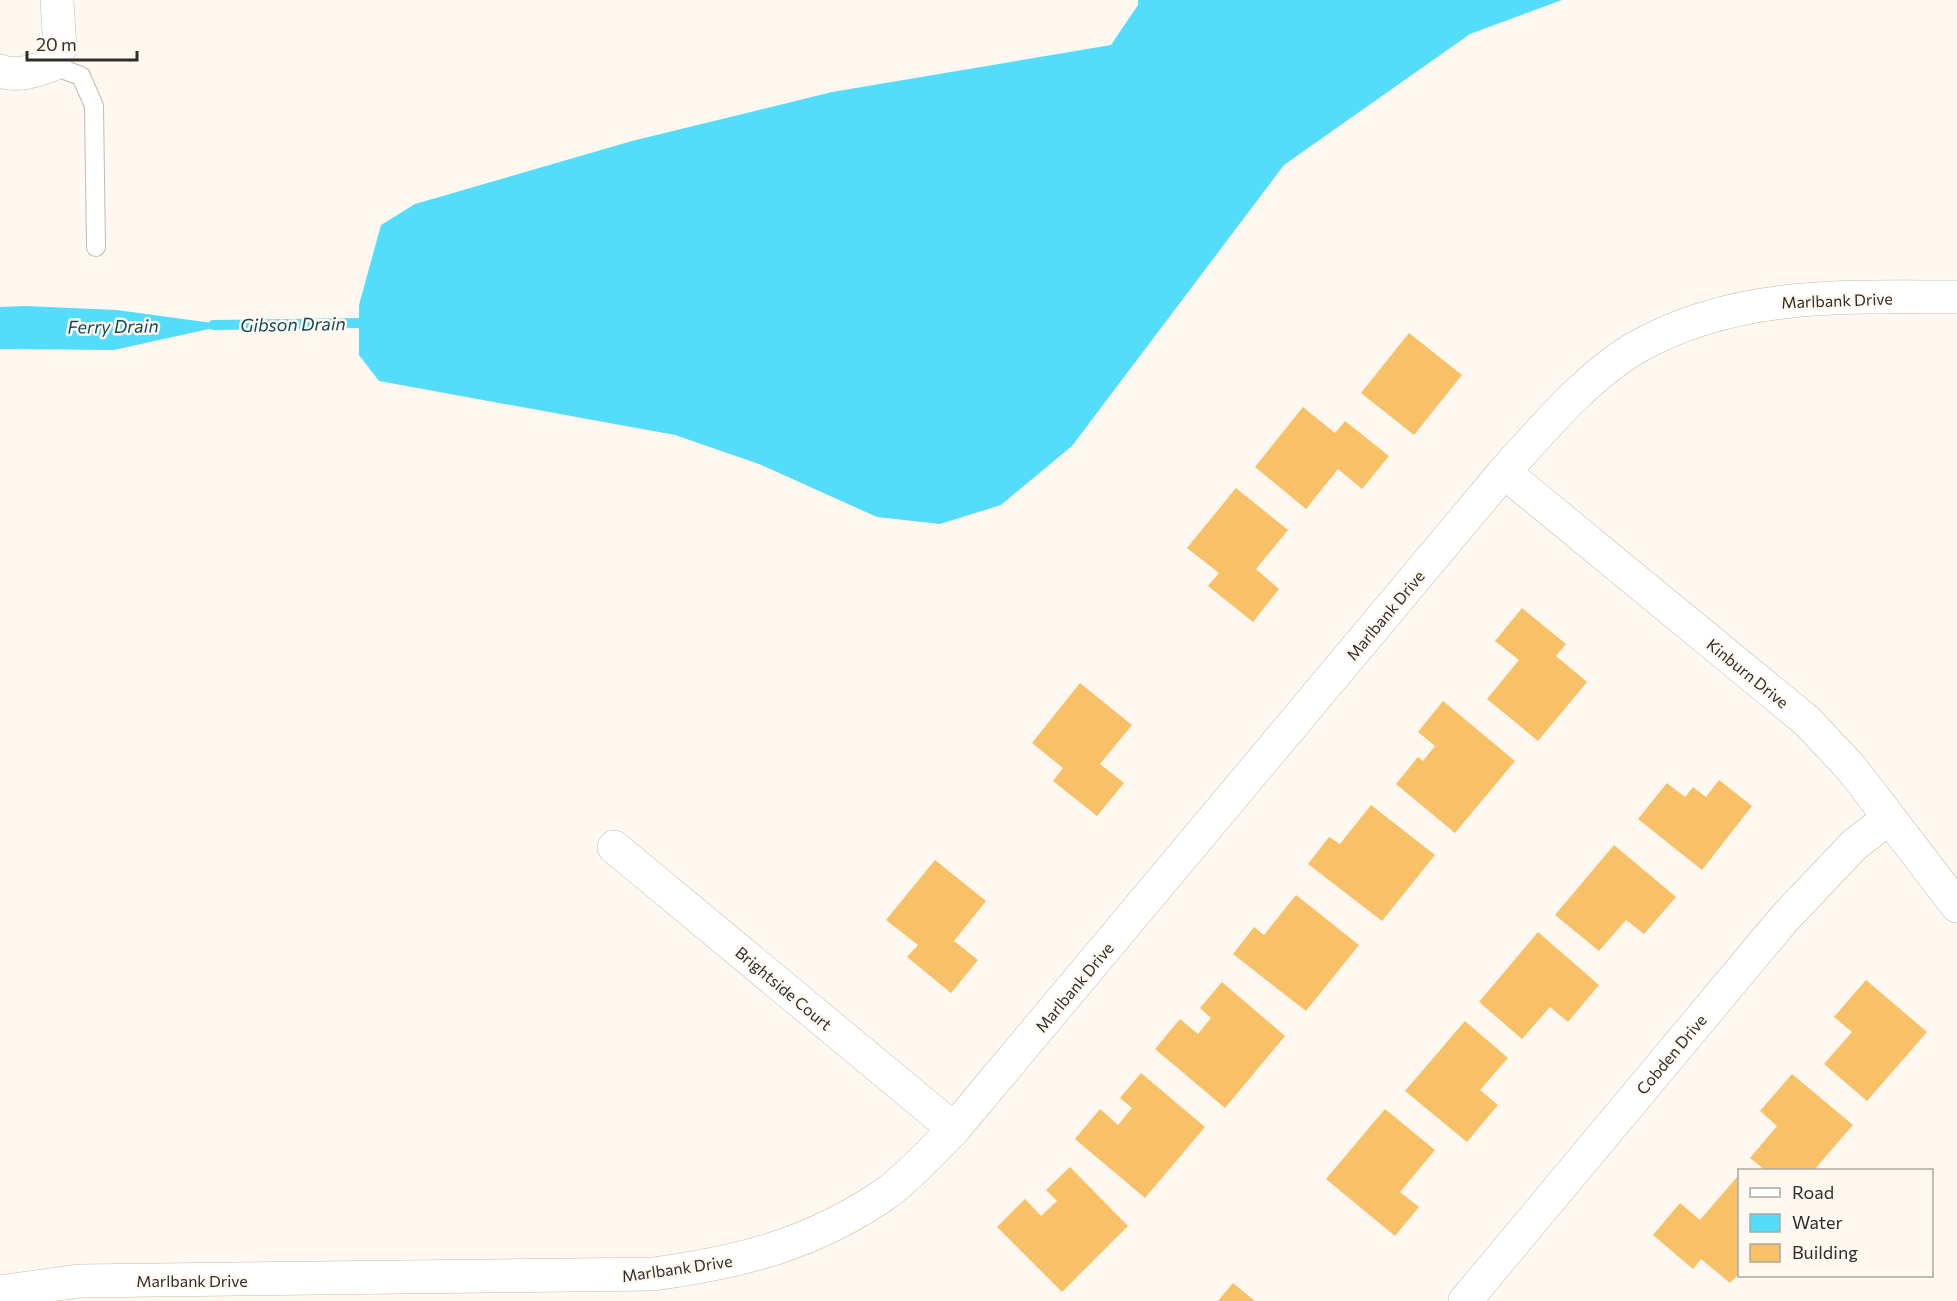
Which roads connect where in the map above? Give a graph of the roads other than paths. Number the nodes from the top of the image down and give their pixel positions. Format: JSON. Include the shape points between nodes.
{"nodes":[{"id":1,"x":57,"y":0,"type":"edge"},
{"id":2,"x":51,"y":65,"type":"junction"},
{"id":3,"x":0,"y":71,"type":"edge"},
{"id":4,"x":96,"y":247,"type":"dead end"},
{"id":5,"x":1957,"y":297,"type":"edge"},
{"id":6,"x":1504,"y":472,"type":"junction"},
{"id":7,"x":1889,"y":818,"type":"junction"},
{"id":8,"x":614,"y":847,"type":"dead end"},
{"id":9,"x":1957,"y":906,"type":"edge"},
{"id":10,"x":954,"y":1129,"type":"junction"},
{"id":11,"x":572,"y":1289,"type":"edge"},
{"id":12,"x":0,"y":1292,"type":"edge"},
{"id":13,"x":1465,"y":1301,"type":"edge"}],
"edges":[{"from":1,"to":2,"type":"street","via":[[60,48]]},
{"from":2,"to":3,"type":"street","via":[[30,73]]},
{"from":2,"to":4,"type":"lane","via":[[81,76],[94,106]]},
{"from":5,"to":6,"type":"street","name":"Marlbank Drive","via":[[1813,297],[1764,303],[1708,317],[1627,354],[1583,388]]},
{"from":6,"to":7,"type":"street","name":"Kinburn Drive","via":[[1807,721],[1852,769]]},
{"from":6,"to":10,"type":"street","name":"Marlbank Drive"},
{"from":7,"to":9,"type":"street","name":"Kinburn Drive"},
{"from":7,"to":13,"type":"street","name":"Cobden Drive","via":[[1854,845],[1784,920]]},
{"from":8,"to":10,"type":"street","name":"Brightside Court"},
{"from":10,"to":11,"type":"street","name":"Marlbank Drive","via":[[890,1190],[836,1225],[777,1249],[716,1265]]},
{"from":11,"to":12,"type":"street","name":"Marlbank Drive","via":[[79,1281]]}]}
